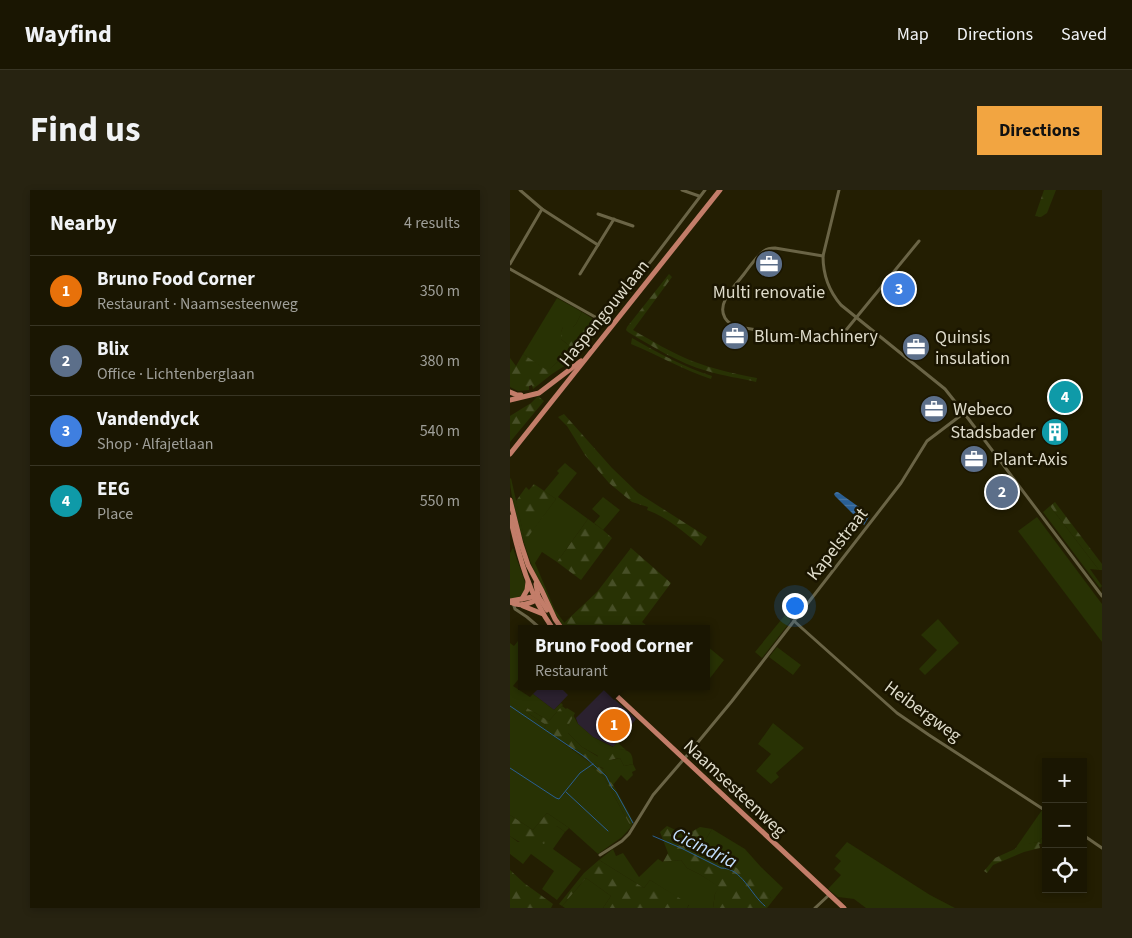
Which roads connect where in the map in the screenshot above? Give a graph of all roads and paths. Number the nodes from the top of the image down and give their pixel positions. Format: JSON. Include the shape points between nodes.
{"nodes":[{"id":1,"x":520,"y":190,"type":"edge"},
{"id":2,"x":682,"y":190,"type":"edge"},
{"id":3,"x":705,"y":190,"type":"edge"},
{"id":4,"x":720,"y":190,"type":"edge"},
{"id":5,"x":839,"y":190,"type":"edge"},
{"id":6,"x":699,"y":196,"type":"junction"},
{"id":7,"x":542,"y":209,"type":"junction"},
{"id":8,"x":598,"y":214,"type":"dead end"},
{"id":9,"x":614,"y":219,"type":"junction"},
{"id":10,"x":633,"y":226,"type":"dead end"},
{"id":11,"x":919,"y":241,"type":"dead end"},
{"id":12,"x":598,"y":245,"type":"junction"},
{"id":13,"x":823,"y":256,"type":"junction"},
{"id":14,"x":510,"y":264,"type":"edge"},
{"id":15,"x":510,"y":269,"type":"edge"},
{"id":16,"x":580,"y":274,"type":"dead end"},
{"id":17,"x":857,"y":317,"type":"junction"},
{"id":18,"x":588,"y":356,"type":"junction"},
{"id":19,"x":510,"y":392,"type":"edge"},
{"id":20,"x":539,"y":393,"type":"junction"},
{"id":21,"x":510,"y":400,"type":"edge"},
{"id":22,"x":964,"y":413,"type":"junction"},
{"id":23,"x":510,"y":454,"type":"edge"},
{"id":24,"x":510,"y":500,"type":"edge"},
{"id":25,"x":510,"y":517,"type":"edge"},
{"id":26,"x":528,"y":565,"type":"junction"},
{"id":27,"x":528,"y":581,"type":"junction"},
{"id":28,"x":1102,"y":596,"type":"edge"},
{"id":29,"x":522,"y":598,"type":"junction"},
{"id":30,"x":536,"y":598,"type":"junction"},
{"id":31,"x":512,"y":602,"type":"edge"},
{"id":32,"x":522,"y":606,"type":"junction"},
{"id":33,"x":543,"y":614,"type":"junction"},
{"id":34,"x":555,"y":619,"type":"junction"},
{"id":35,"x":794,"y":621,"type":"junction"},
{"id":36,"x":537,"y":625,"type":"edge"},
{"id":37,"x":550,"y":625,"type":"edge"},
{"id":38,"x":559,"y":625,"type":"edge"},
{"id":39,"x":609,"y":690,"type":"edge"},
{"id":40,"x":684,"y":759,"type":"junction"},
{"id":41,"x":1042,"y":808,"type":"edge"},
{"id":42,"x":1087,"y":838,"type":"edge"},
{"id":43,"x":1102,"y":848,"type":"edge"},
{"id":44,"x":600,"y":855,"type":"dead end"},
{"id":45,"x":829,"y":895,"type":"junction"},
{"id":46,"x":815,"y":908,"type":"edge"},
{"id":47,"x":844,"y":908,"type":"edge"}],
"edges":[{"from":1,"to":7,"type":"street"},
{"from":2,"to":6,"type":"street"},
{"from":3,"to":6,"type":"street"},
{"from":4,"to":18,"type":"main road","name":"Haspengouwlaan"},
{"from":5,"to":13,"type":"street"},
{"from":6,"to":15,"type":"street","via":[[603,318],[597,318]]},
{"from":7,"to":12,"type":"street"},
{"from":7,"to":14,"type":"street"},
{"from":8,"to":9,"type":"street"},
{"from":9,"to":10,"type":"street"},
{"from":9,"to":12,"type":"street"},
{"from":11,"to":17,"type":"street"},
{"from":12,"to":16,"type":"street"},
{"from":13,"to":17,"type":"street","via":[[825,277],[832,292]]},
{"from":13,"to":17,"type":"street","via":[[776,248],[765,250],[724,301],[724,317],[734,326],[834,341]]},
{"from":17,"to":22,"type":"street","via":[[945,390]]},
{"from":18,"to":20,"type":"main road"},
{"from":18,"to":23,"type":"main road","name":"Haspengouwlaan"},
{"from":19,"to":20,"type":"main road","via":[[517,395]]},
{"from":20,"to":21,"type":"main road"},
{"from":22,"to":28,"type":"street"},
{"from":22,"to":35,"type":"street","name":"Kapelstraat","via":[[927,441],[901,483]]},
{"from":24,"to":26,"type":"main road"},
{"from":25,"to":27,"type":"main road"},
{"from":26,"to":30,"type":"main road","via":[[536,584]]},
{"from":26,"to":34,"type":"main road"},
{"from":27,"to":29,"type":"main road"},
{"from":27,"to":30,"type":"main road"},
{"from":29,"to":30,"type":"main road"},
{"from":29,"to":31,"type":"main road"},
{"from":30,"to":32,"type":"main road"},
{"from":30,"to":33,"type":"main road"},
{"from":30,"to":34,"type":"main road"},
{"from":31,"to":32,"type":"main road"},
{"from":31,"to":36,"type":"street","via":[[515,609]]},
{"from":32,"to":33,"type":"main road"},
{"from":33,"to":37,"type":"main road"},
{"from":34,"to":38,"type":"main road"},
{"from":35,"to":40,"type":"street","name":"Kapelstraat"},
{"from":35,"to":41,"type":"street","name":"Heibergweg","via":[[897,712]]},
{"from":39,"to":40,"type":"main road","name":"Naamsesteenweg"},
{"from":40,"to":44,"type":"street","name":"Kapelstraat","via":[[648,801],[629,834]]},
{"from":40,"to":45,"type":"main road","name":"Naamsesteenweg"},
{"from":42,"to":43,"type":"street"},
{"from":45,"to":46,"type":"street"},
{"from":45,"to":47,"type":"main road","name":"Naamsesteenweg"}]}
